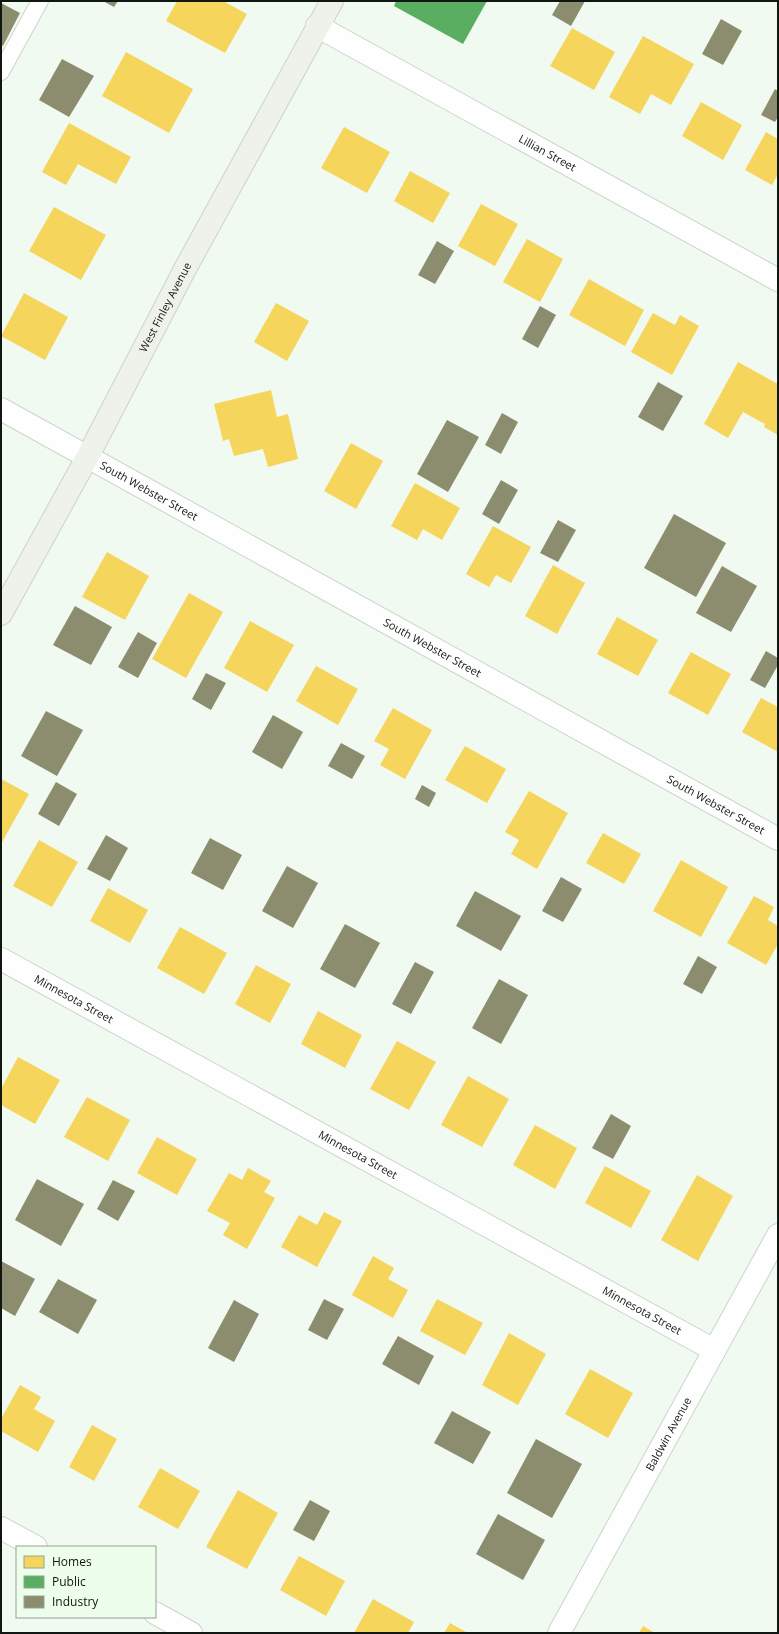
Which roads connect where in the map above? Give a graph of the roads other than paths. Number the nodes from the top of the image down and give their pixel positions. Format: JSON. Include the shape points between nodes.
{"nodes":[{"id":1,"x":40,"y":1,"type":"edge"},
{"id":2,"x":332,"y":1,"type":"edge"},
{"id":3,"x":318,"y":26,"type":"junction"},
{"id":4,"x":1,"y":72,"type":"edge"},
{"id":5,"x":778,"y":280,"type":"edge"},
{"id":6,"x":1,"y":409,"type":"edge"},
{"id":7,"x":88,"y":456,"type":"junction"},
{"id":8,"x":1,"y":614,"type":"edge"},
{"id":9,"x":778,"y":839,"type":"edge"},
{"id":10,"x":1,"y":959,"type":"edge"},
{"id":11,"x":778,"y":1235,"type":"edge"},
{"id":12,"x":714,"y":1350,"type":"junction"},
{"id":13,"x":1,"y":1528,"type":"edge"},
{"id":14,"x":34,"y":1546,"type":"edge"},
{"id":15,"x":156,"y":1614,"type":"edge"},
{"id":16,"x":191,"y":1633,"type":"edge"},
{"id":17,"x":559,"y":1633,"type":"edge"}],
"edges":[{"from":1,"to":4,"type":"lane"},
{"from":2,"to":3,"type":"main road","name":"West Finley Avenue"},
{"from":3,"to":5,"type":"street","name":"Lillian Street"},
{"from":3,"to":7,"type":"main road","name":"West Finley Avenue","via":[[185,269]]},
{"from":6,"to":7,"type":"street","name":"South Webster Street"},
{"from":7,"to":8,"type":"main road","name":"West Finley Avenue"},
{"from":7,"to":9,"type":"street","name":"South Webster Street"},
{"from":10,"to":12,"type":"street","name":"Minnesota Street"},
{"from":11,"to":12,"type":"street","name":"Baldwin Avenue"},
{"from":12,"to":17,"type":"street","name":"Baldwin Avenue"},
{"from":13,"to":14,"type":"street"},
{"from":15,"to":16,"type":"street"}]}
